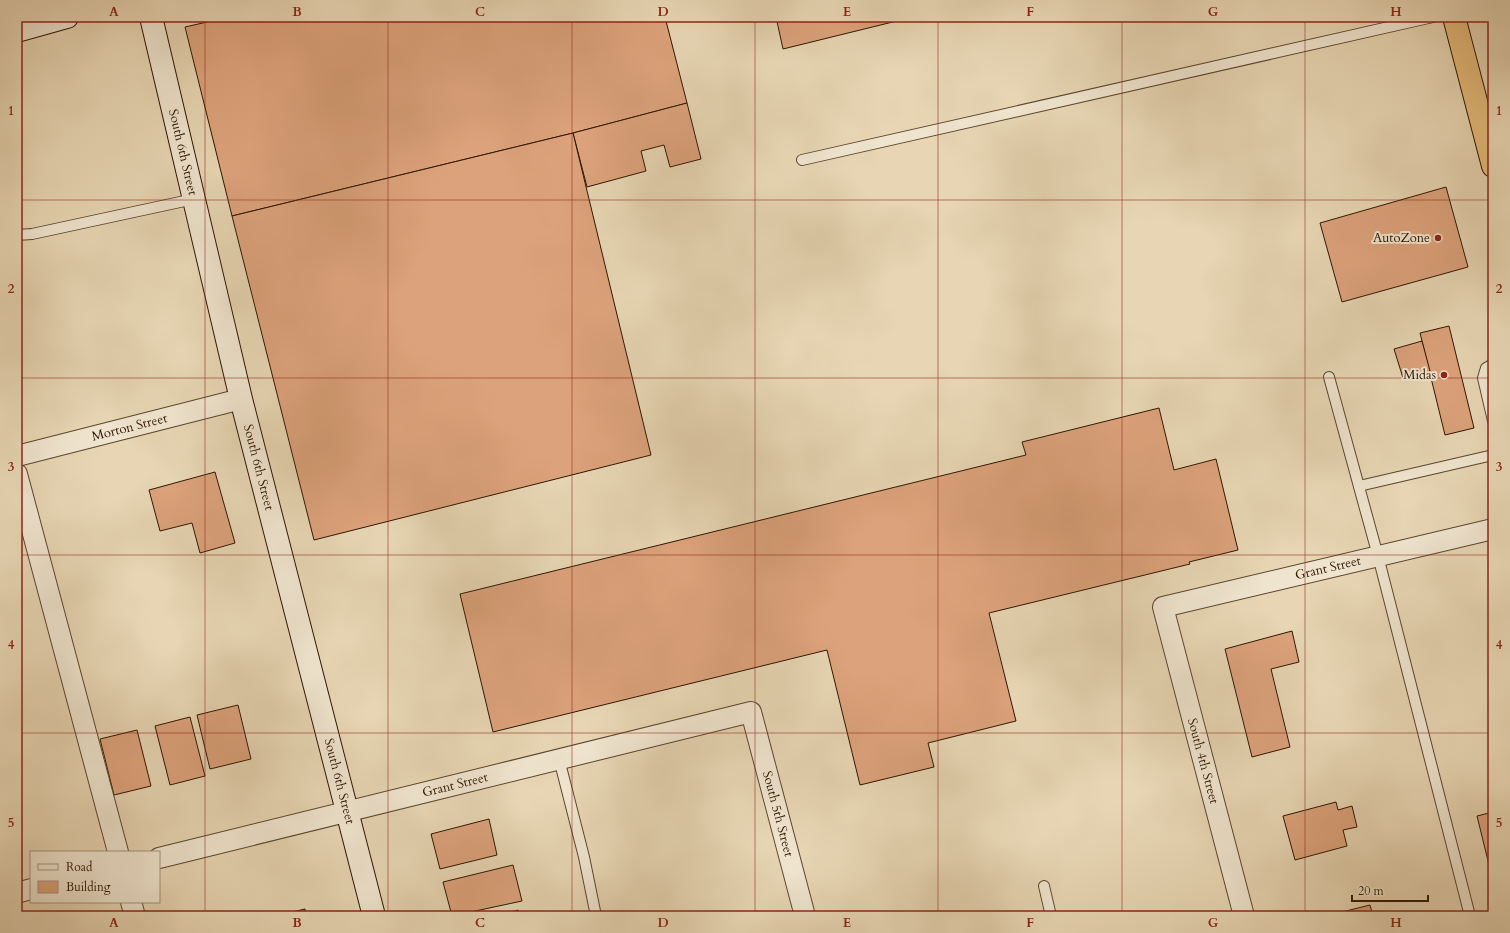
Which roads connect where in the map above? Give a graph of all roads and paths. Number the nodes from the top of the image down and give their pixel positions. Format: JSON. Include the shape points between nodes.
{"nodes":[{"id":1,"x":67,"y":17,"type":"edge"},
{"id":2,"x":151,"y":17,"type":"edge"},
{"id":3,"x":1433,"y":17,"type":"edge"},
{"id":4,"x":1454,"y":17,"type":"edge"},
{"id":5,"x":17,"y":31,"type":"edge"},
{"id":6,"x":1491,"y":154,"type":"edge"},
{"id":7,"x":802,"y":160,"type":"dead end"},
{"id":8,"x":194,"y":198,"type":"junction"},
{"id":9,"x":17,"y":236,"type":"edge"},
{"id":10,"x":1493,"y":364,"type":"edge"},
{"id":11,"x":1329,"y":377,"type":"dead end"},
{"id":12,"x":241,"y":399,"type":"junction"},
{"id":13,"x":1493,"y":421,"type":"edge"},
{"id":14,"x":1493,"y":455,"type":"edge"},
{"id":15,"x":17,"y":456,"type":"edge"},
{"id":16,"x":17,"y":474,"type":"edge"},
{"id":17,"x":1359,"y":486,"type":"junction"},
{"id":18,"x":1493,"y":529,"type":"edge"},
{"id":19,"x":1378,"y":556,"type":"junction"},
{"id":20,"x":1163,"y":607,"type":"joint"},
{"id":21,"x":751,"y":712,"type":"joint"},
{"id":22,"x":559,"y":759,"type":"junction"},
{"id":23,"x":347,"y":811,"type":"junction"},
{"id":24,"x":118,"y":851,"type":"edge"},
{"id":25,"x":160,"y":858,"type":"edge"},
{"id":26,"x":1044,"y":886,"type":"dead end"},
{"id":27,"x":30,"y":889,"type":"edge"},
{"id":28,"x":17,"y":893,"type":"edge"},
{"id":29,"x":131,"y":903,"type":"edge"},
{"id":30,"x":135,"y":916,"type":"edge"},
{"id":31,"x":374,"y":916,"type":"edge"},
{"id":32,"x":596,"y":916,"type":"edge"},
{"id":33,"x":804,"y":916,"type":"edge"},
{"id":34,"x":1051,"y":916,"type":"edge"},
{"id":35,"x":1244,"y":916,"type":"edge"},
{"id":36,"x":1470,"y":916,"type":"edge"}],
"edges":[{"from":1,"to":5,"type":"street"},
{"from":2,"to":8,"type":"street","name":"South 6th Street"},
{"from":3,"to":7,"type":"lane"},
{"from":4,"to":6,"type":"highway"},
{"from":8,"to":9,"type":"lane"},
{"from":8,"to":12,"type":"street","name":"South 6th Street"},
{"from":10,"to":13,"type":"lane","via":[[1486,368],[1483,378]]},
{"from":11,"to":17,"type":"lane"},
{"from":12,"to":15,"type":"street","name":"Morton Street"},
{"from":12,"to":23,"type":"street","name":"South 6th Street"},
{"from":14,"to":17,"type":"lane"},
{"from":16,"to":24,"type":"street"},
{"from":17,"to":19,"type":"lane"},
{"from":18,"to":19,"type":"street","name":"Grant Street"},
{"from":19,"to":20,"type":"street","name":"Grant Street"},
{"from":19,"to":36,"type":"lane"},
{"from":20,"to":35,"type":"street","name":"South 4th Street"},
{"from":21,"to":22,"type":"street","name":"Grant Street"},
{"from":21,"to":33,"type":"street","name":"South 5th Street"},
{"from":22,"to":23,"type":"street","name":"Grant Street"},
{"from":22,"to":32,"type":"lane"},
{"from":23,"to":25,"type":"street","name":"Grant Street"},
{"from":23,"to":31,"type":"street","name":"South 6th Street"},
{"from":26,"to":34,"type":"lane"},
{"from":27,"to":28,"type":"street"},
{"from":29,"to":30,"type":"street"}]}
